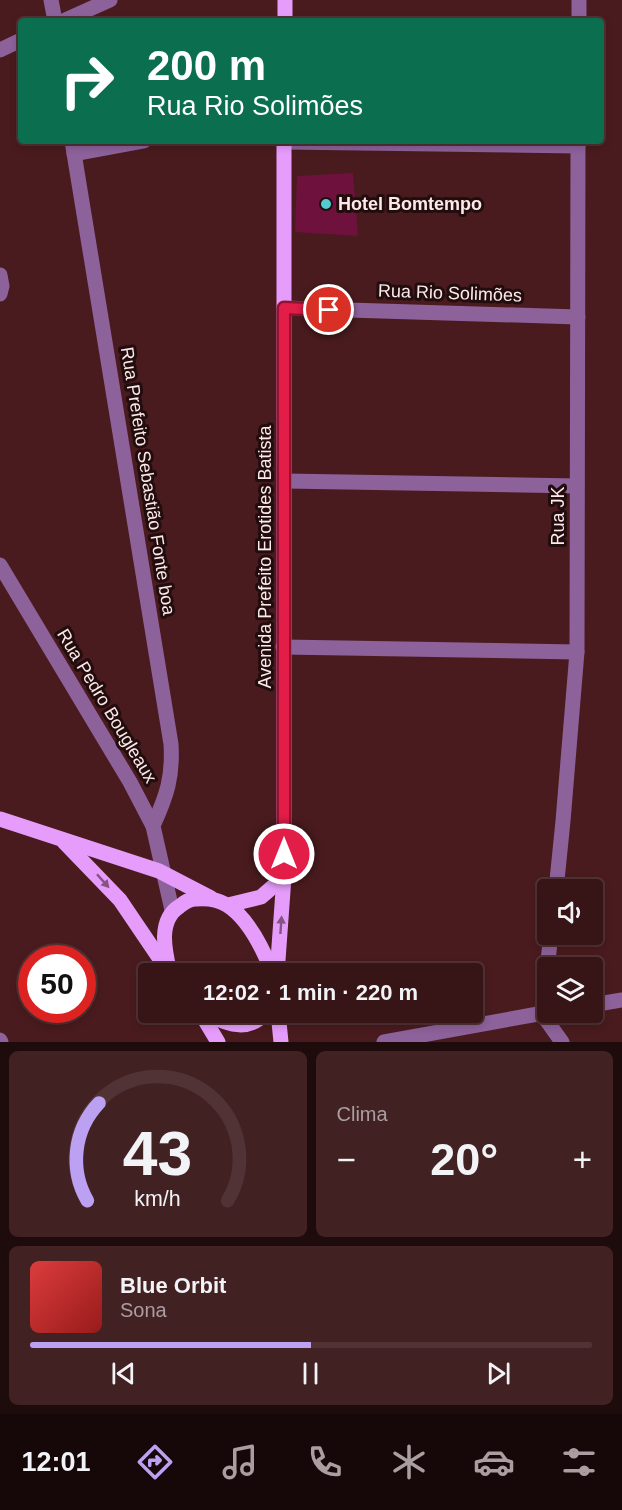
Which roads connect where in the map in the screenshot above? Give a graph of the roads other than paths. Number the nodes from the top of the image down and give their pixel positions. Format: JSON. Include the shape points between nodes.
{"nodes":[{"id":1,"x":51,"y":0,"type":"edge"},
{"id":2,"x":110,"y":0,"type":"edge"},
{"id":3,"x":285,"y":0,"type":"edge"},
{"id":4,"x":579,"y":0,"type":"edge"},
{"id":5,"x":54,"y":18,"type":"edge"},
{"id":6,"x":70,"y":18,"type":"edge"},
{"id":7,"x":285,"y":18,"type":"edge"},
{"id":8,"x":579,"y":18,"type":"edge"},
{"id":9,"x":18,"y":41,"type":"edge"},
{"id":10,"x":0,"y":50,"type":"edge"},
{"id":11,"x":114,"y":144,"type":"edge"},
{"id":12,"x":284,"y":144,"type":"edge"},
{"id":13,"x":578,"y":144,"type":"edge"},
{"id":14,"x":73,"y":148,"type":"edge"},
{"id":15,"x":0,"y":275,"type":"edge"},
{"id":16,"x":0,"y":294,"type":"edge"},
{"id":17,"x":284,"y":308,"type":"junction"},
{"id":18,"x":578,"y":316,"type":"junction"},
{"id":19,"x":285,"y":481,"type":"junction"},
{"id":20,"x":578,"y":486,"type":"junction"},
{"id":21,"x":0,"y":565,"type":"edge"},
{"id":22,"x":283,"y":647,"type":"junction"},
{"id":23,"x":577,"y":652,"type":"junction"},
{"id":24,"x":0,"y":819,"type":"edge"},
{"id":25,"x":153,"y":826,"type":"junction"},
{"id":26,"x":62,"y":840,"type":"junction"},
{"id":27,"x":166,"y":874,"type":"junction"},
{"id":28,"x":284,"y":877,"type":"junction"},
{"id":29,"x":557,"y":879,"type":"edge"},
{"id":30,"x":211,"y":898,"type":"junction"},
{"id":31,"x":228,"y":905,"type":"junction"},
{"id":32,"x":172,"y":910,"type":"junction"},
{"id":33,"x":163,"y":963,"type":"edge"},
{"id":34,"x":167,"y":963,"type":"edge"},
{"id":35,"x":270,"y":963,"type":"edge"},
{"id":36,"x":276,"y":963,"type":"edge"},
{"id":37,"x":622,"y":1000,"type":"edge"},
{"id":38,"x":603,"y":1003,"type":"edge"},
{"id":39,"x":537,"y":1015,"type":"edge"},
{"id":40,"x":207,"y":1023,"type":"edge"},
{"id":41,"x":224,"y":1023,"type":"edge"},
{"id":42,"x":250,"y":1023,"type":"edge"},
{"id":43,"x":279,"y":1023,"type":"edge"},
{"id":44,"x":552,"y":1023,"type":"edge"},
{"id":45,"x":218,"y":1042,"type":"edge"},
{"id":46,"x":282,"y":1042,"type":"edge"},
{"id":47,"x":384,"y":1042,"type":"edge"},
{"id":48,"x":562,"y":1042,"type":"edge"}],
"edges":[{"from":1,"to":5,"type":"street"},
{"from":2,"to":6,"type":"street"},
{"from":3,"to":7,"type":"main road"},
{"from":4,"to":8,"type":"street"},
{"from":9,"to":10,"type":"street"},
{"from":11,"to":14,"type":"street"},
{"from":12,"to":17,"type":"main road","name":"Avenida Prefeito Erotides Batista"},
{"from":13,"to":18,"type":"street","name":"Rua JK"},
{"from":14,"to":25,"type":"street","name":"Rua Prefeito Sebastião Fonte boa","via":[[171,744],[168,793]]},
{"from":15,"to":16,"type":"street"},
{"from":17,"to":18,"type":"street","name":"Rua Rio Solimões"},
{"from":17,"to":19,"type":"main road","name":"Avenida Prefeito Erotides Batista"},
{"from":18,"to":20,"type":"street","name":"Rua JK"},
{"from":19,"to":20,"type":"street"},
{"from":19,"to":22,"type":"main road","name":"Avenida Prefeito Erotides Batista"},
{"from":20,"to":23,"type":"street","name":"Rua JK"},
{"from":21,"to":25,"type":"street","name":"Rua Pedro Bougleaux"},
{"from":22,"to":23,"type":"street"},
{"from":22,"to":28,"type":"main road","name":"Avenida Prefeito Erotides Batista"},
{"from":23,"to":29,"type":"street","name":"Rua JK"},
{"from":24,"to":26,"type":"main road"},
{"from":25,"to":27,"type":"street","name":"Rua Pedro Bougleaux"},
{"from":26,"to":27,"type":"main road"},
{"from":26,"to":33,"type":"main road","one_way":true,"via":[[120,900]]},
{"from":27,"to":30,"type":"main road"},
{"from":27,"to":32,"type":"street","name":"Rua Pedro Bougleaux"},
{"from":28,"to":31,"type":"main road","via":[[261,897]]},
{"from":36,"to":28,"type":"main road","name":"Avenida Prefeito Erotides Batista","one_way":true},
{"from":30,"to":31,"type":"main road"},
{"from":30,"to":32,"type":"main road","via":[[190,899]]},
{"from":31,"to":35,"type":"main road","via":[[253,934]]},
{"from":32,"to":34,"type":"main road","via":[[164,930]]},
{"from":37,"to":38,"type":"street"},
{"from":39,"to":47,"type":"street"},
{"from":40,"to":45,"type":"main road"},
{"from":41,"to":42,"type":"main road"},
{"from":43,"to":46,"type":"main road"},
{"from":44,"to":48,"type":"street"}]}
